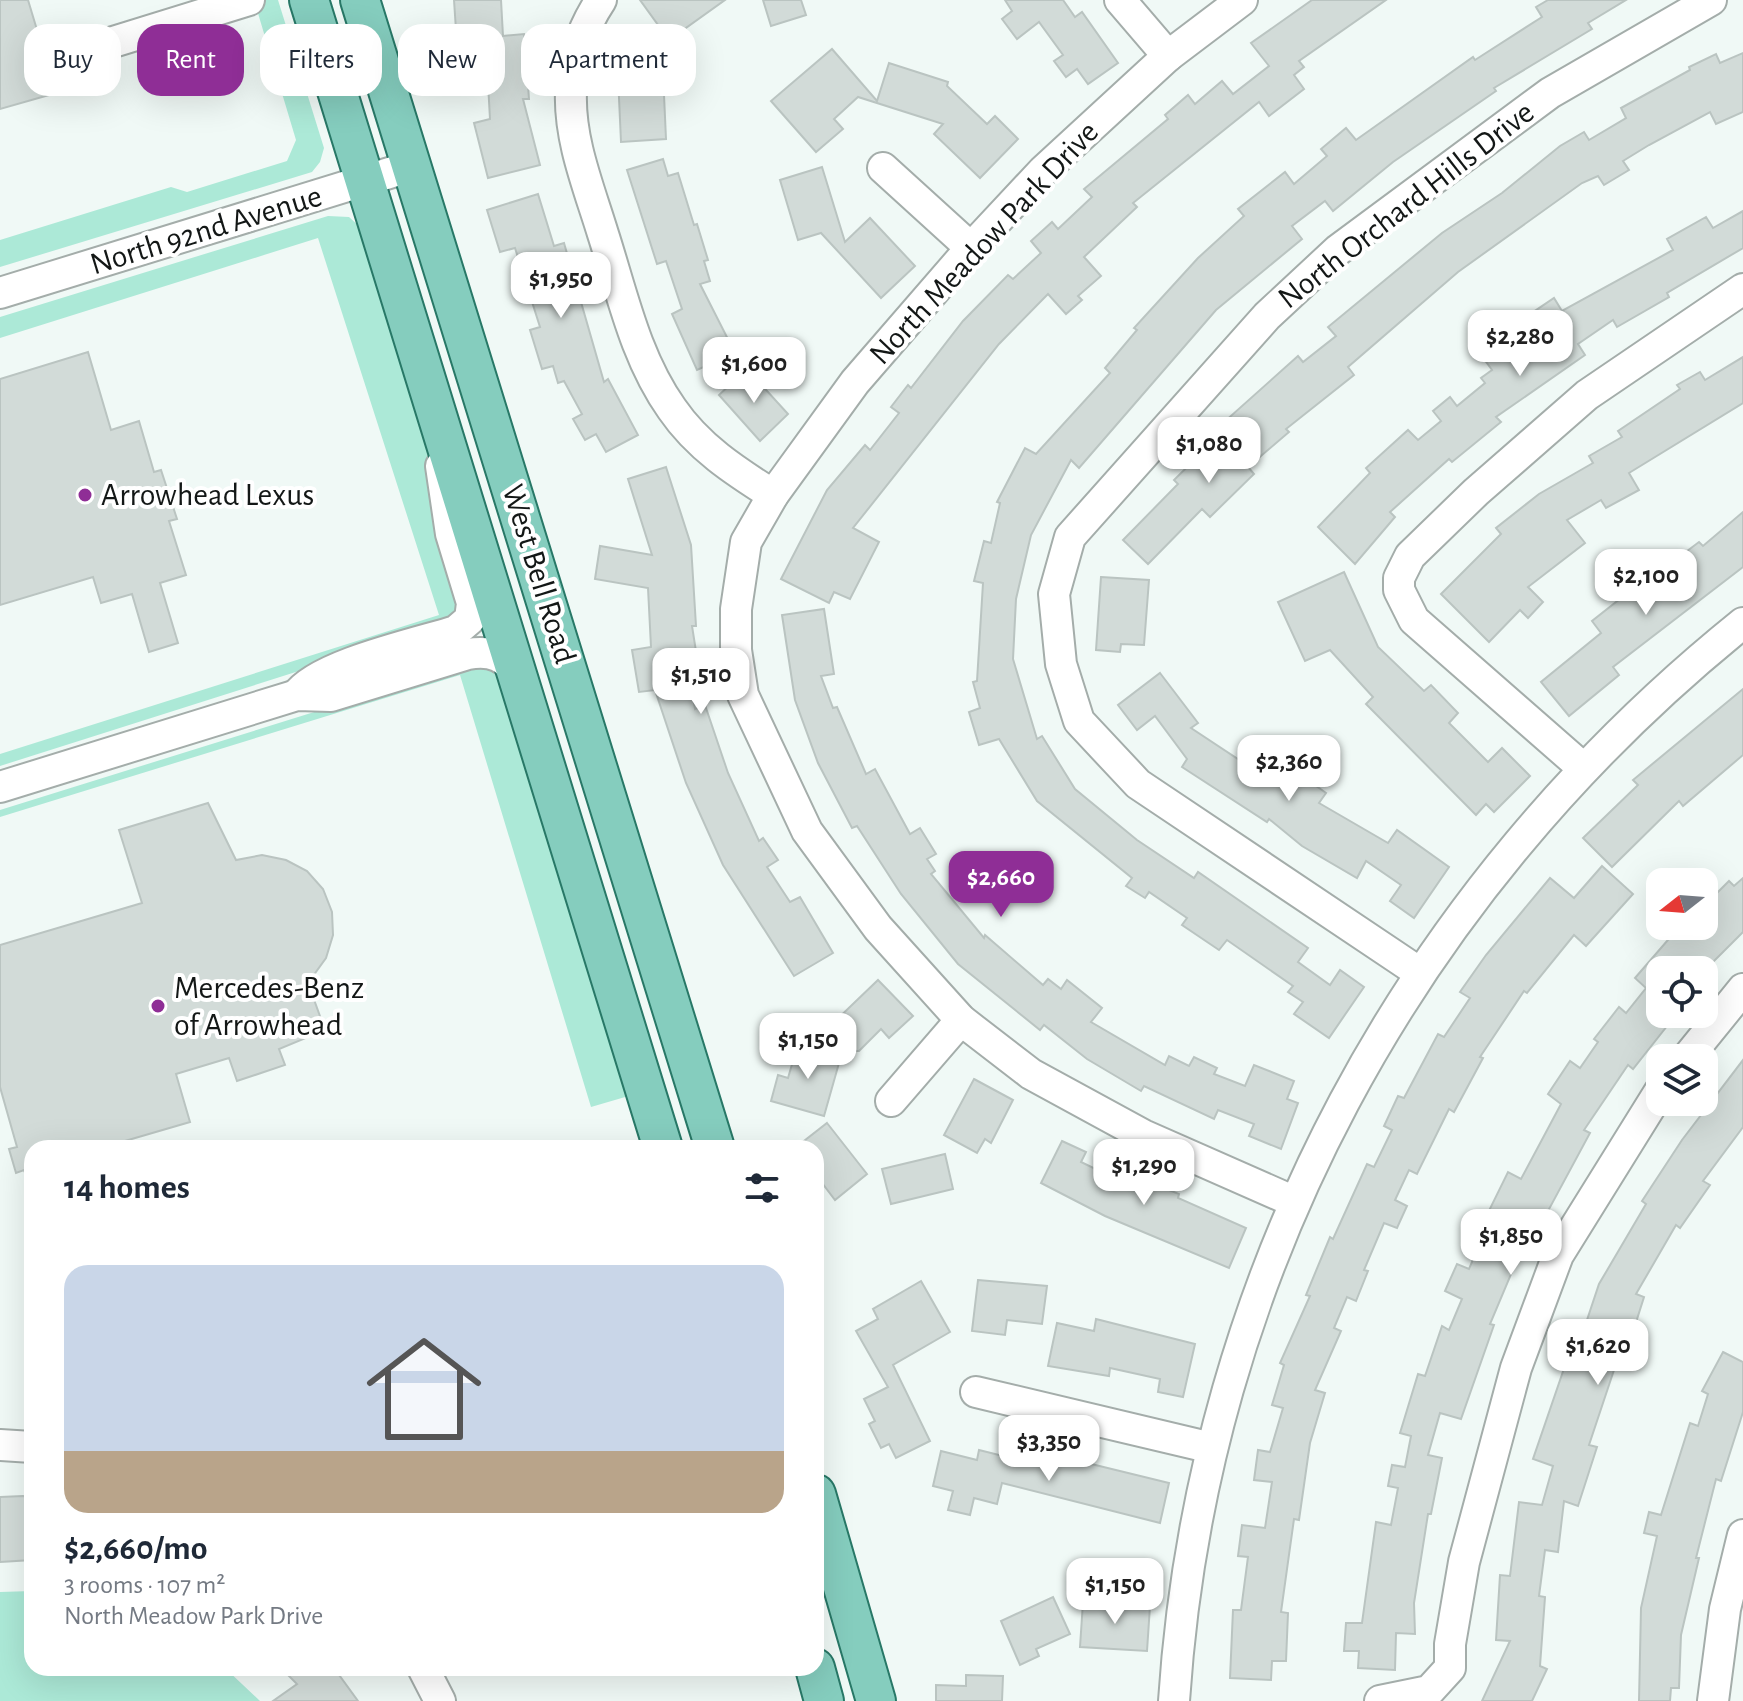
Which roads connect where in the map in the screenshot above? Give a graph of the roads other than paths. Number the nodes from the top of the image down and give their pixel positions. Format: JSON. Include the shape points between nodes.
{"nodes":[{"id":1,"x":249,"y":0,"type":"edge"},
{"id":2,"x":309,"y":0,"type":"edge"},
{"id":3,"x":360,"y":0,"type":"edge"},
{"id":4,"x":1120,"y":0,"type":"edge"},
{"id":5,"x":1242,"y":0,"type":"edge"},
{"id":6,"x":1711,"y":0,"type":"edge"},
{"id":7,"x":592,"y":3,"type":"edge"},
{"id":8,"x":121,"y":40,"type":"edge"},
{"id":9,"x":1168,"y":56,"type":"junction"},
{"id":10,"x":412,"y":166,"type":"junction"},
{"id":11,"x":883,"y":168,"type":"dead end"},
{"id":12,"x":365,"y":181,"type":"junction"},
{"id":13,"x":971,"y":248,"type":"junction"},
{"id":14,"x":1743,"y":289,"type":"edge"},
{"id":15,"x":0,"y":293,"type":"edge"},
{"id":16,"x":440,"y":422,"type":"junction"},
{"id":17,"x":773,"y":495,"type":"junction"},
{"id":18,"x":1743,"y":623,"type":"edge"},
{"id":19,"x":503,"y":626,"type":"junction"},
{"id":20,"x":456,"y":631,"type":"junction"},
{"id":21,"x":519,"y":677,"type":"junction"},
{"id":22,"x":297,"y":695,"type":"junction"},
{"id":23,"x":1583,"y":768,"type":"junction"},
{"id":24,"x":0,"y":787,"type":"edge"},
{"id":25,"x":623,"y":850,"type":"junction"},
{"id":26,"x":1420,"y":973,"type":"junction"},
{"id":27,"x":1743,"y":989,"type":"edge"},
{"id":28,"x":961,"y":1020,"type":"junction"},
{"id":29,"x":1698,"y":1044,"type":"edge"},
{"id":30,"x":891,"y":1101,"type":"dead end"},
{"id":31,"x":1646,"y":1114,"type":"edge"},
{"id":32,"x":661,"y":1140,"type":"edge"},
{"id":33,"x":713,"y":1140,"type":"edge"},
{"id":34,"x":1295,"y":1202,"type":"junction"},
{"id":35,"x":976,"y":1392,"type":"dead end"},
{"id":36,"x":0,"y":1445,"type":"edge"},
{"id":37,"x":24,"y":1446,"type":"edge"},
{"id":38,"x":1212,"y":1448,"type":"junction"},
{"id":39,"x":824,"y":1522,"type":"edge"},
{"id":40,"x":1743,"y":1535,"type":"edge"},
{"id":41,"x":427,"y":1676,"type":"edge"},
{"id":42,"x":817,"y":1676,"type":"edge"},
{"id":43,"x":440,"y":1701,"type":"edge"},
{"id":44,"x":824,"y":1701,"type":"edge"},
{"id":45,"x":876,"y":1701,"type":"edge"},
{"id":46,"x":1174,"y":1701,"type":"edge"},
{"id":47,"x":1380,"y":1701,"type":"edge"},
{"id":48,"x":1713,"y":1701,"type":"edge"}],
"edges":[{"from":1,"to":8,"type":"street"},
{"from":2,"to":12,"type":"main road","name":"West Bell Road"},
{"from":3,"to":10,"type":"main road","name":"West Bell Road"},
{"from":4,"to":9,"type":"street"},
{"from":5,"to":9,"type":"street","name":"North Meadow Park Drive"},
{"from":6,"to":26,"type":"street","name":"North Orchard Hills Drive","via":[[1550,93],[1338,250],[1267,316],[1070,537],[1054,594],[1061,664],[1079,721],[1138,784]]},
{"from":7,"to":17,"type":"street","via":[[573,69],[572,116],[579,155],[635,335],[658,388],[690,432],[726,465]]},
{"from":9,"to":13,"type":"street","name":"North Meadow Park Drive","via":[[1071,144]]},
{"from":10,"to":12,"type":"street","name":"North 92nd Avenue"},
{"from":10,"to":25,"type":"main road","name":"West Bell Road"},
{"from":11,"to":13,"type":"street"},
{"from":12,"to":15,"type":"street","name":"North 92nd Avenue"},
{"from":12,"to":16,"type":"main road","name":"West Bell Road"},
{"from":13,"to":17,"type":"street","name":"North Meadow Park Drive","via":[[855,382]]},
{"from":14,"to":23,"type":"street","via":[[1587,395],[1410,556],[1399,578],[1402,602],[1414,620]]},
{"from":16,"to":19,"type":"main road","name":"West Bell Road"},
{"from":16,"to":20,"type":"street","via":[[445,509],[472,611]]},
{"from":17,"to":28,"type":"street","name":"North Meadow Park Drive","via":[[746,542],[736,609],[743,695],[807,831],[878,928]]},
{"from":18,"to":23,"type":"street"},
{"from":19,"to":20,"type":"street"},
{"from":19,"to":21,"type":"main road","name":"West Bell Road"},
{"from":19,"to":25,"type":"main road","via":[[520,632],[534,646],[581,777]]},
{"from":20,"to":22,"type":"street","via":[[323,673]]},
{"from":21,"to":22,"type":"street","via":[[499,655],[480,652],[331,696]]},
{"from":21,"to":32,"type":"main road","name":"West Bell Road"},
{"from":22,"to":24,"type":"street"},
{"from":23,"to":26,"type":"street","via":[[1495,868]]},
{"from":25,"to":33,"type":"main road","name":"West Bell Road"},
{"from":26,"to":34,"type":"street","via":[[1354,1082]]},
{"from":27,"to":29,"type":"street"},
{"from":28,"to":30,"type":"street"},
{"from":28,"to":34,"type":"street","name":"North Meadow Park Drive","via":[[1031,1074],[1143,1135]]},
{"from":31,"to":47,"type":"street","via":[[1558,1255],[1516,1368],[1464,1562],[1450,1668],[1429,1691]]},
{"from":34,"to":38,"type":"street","via":[[1247,1324]]},
{"from":35,"to":38,"type":"street"},
{"from":36,"to":37,"type":"street"},
{"from":38,"to":46,"type":"street","via":[[1187,1569]]},
{"from":39,"to":45,"type":"main road"},
{"from":40,"to":48,"type":"street","via":[[1725,1609]]},
{"from":41,"to":43,"type":"street"},
{"from":42,"to":44,"type":"main road"}]}
